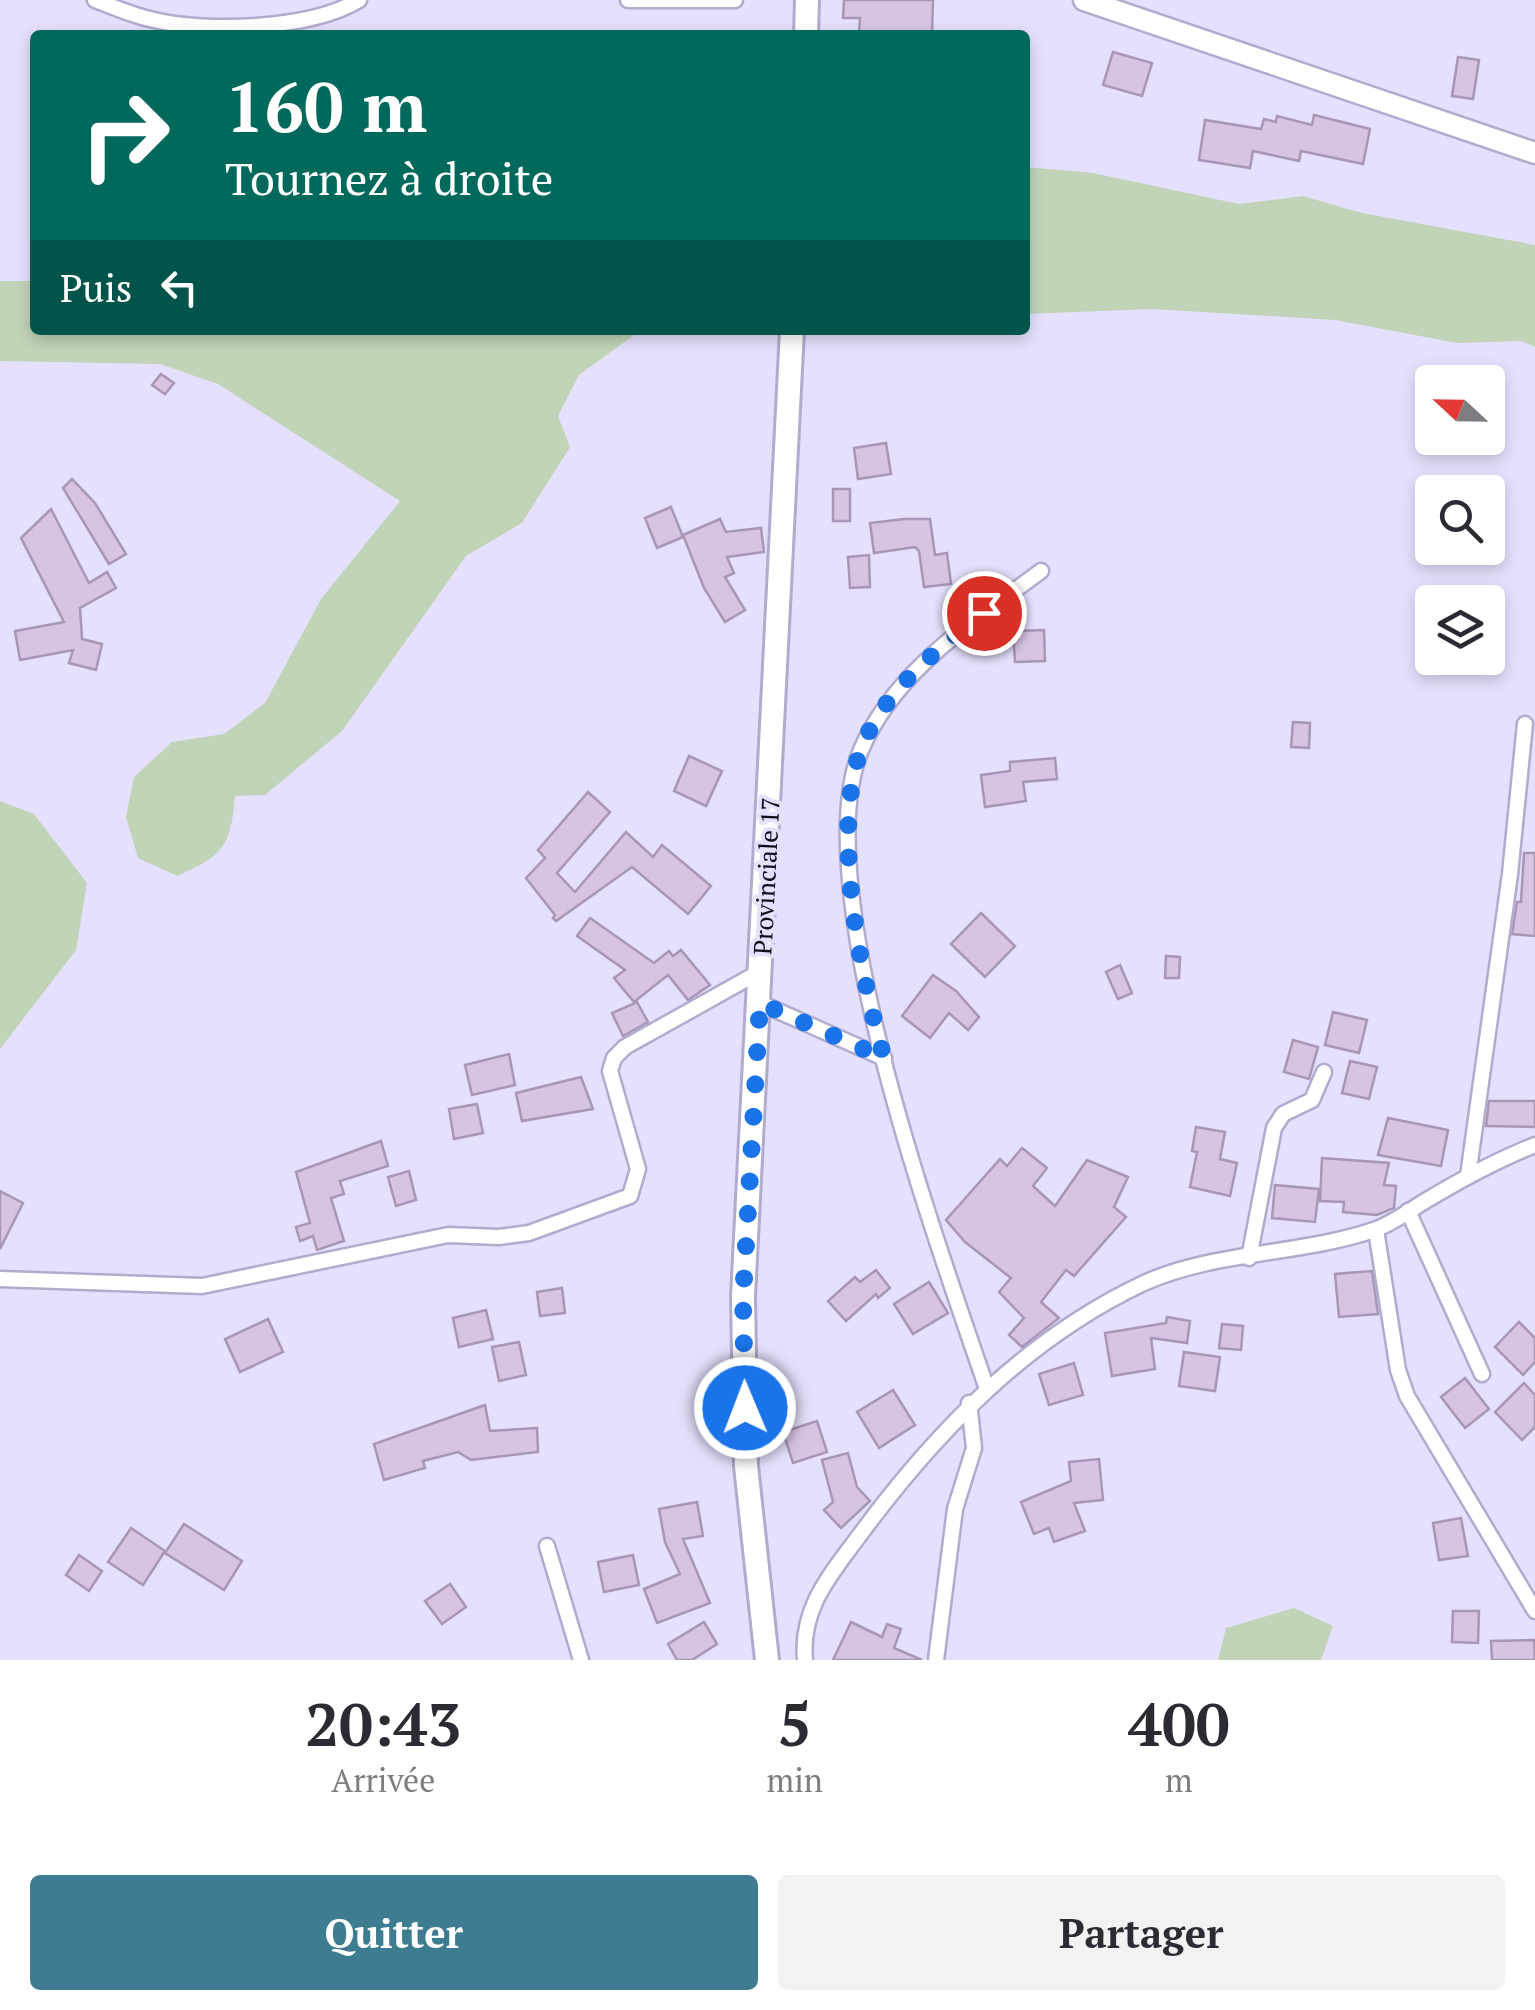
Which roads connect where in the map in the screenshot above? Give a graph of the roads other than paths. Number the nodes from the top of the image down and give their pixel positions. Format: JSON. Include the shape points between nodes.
{"nodes":[{"id":1,"x":95,"y":0,"type":"edge"},
{"id":2,"x":359,"y":0,"type":"edge"},
{"id":3,"x":628,"y":0,"type":"edge"},
{"id":4,"x":735,"y":0,"type":"edge"},
{"id":5,"x":808,"y":0,"type":"edge"},
{"id":6,"x":1084,"y":0,"type":"edge"},
{"id":7,"x":806,"y":30,"type":"edge"},
{"id":8,"x":1535,"y":153,"type":"edge"},
{"id":9,"x":792,"y":335,"type":"edge"},
{"id":10,"x":1041,"y":571,"type":"dead end"},
{"id":11,"x":1525,"y":724,"type":"dead end"},
{"id":12,"x":762,"y":971,"type":"junction"},
{"id":13,"x":760,"y":1003,"type":"junction"},
{"id":14,"x":884,"y":1058,"type":"junction"},
{"id":15,"x":1324,"y":1072,"type":"dead end"},
{"id":16,"x":1535,"y":1145,"type":"edge"},
{"id":17,"x":1468,"y":1176,"type":"junction"},
{"id":18,"x":1408,"y":1211,"type":"junction"},
{"id":19,"x":1376,"y":1230,"type":"junction"},
{"id":20,"x":1250,"y":1258,"type":"junction"},
{"id":21,"x":0,"y":1280,"type":"edge"},
{"id":22,"x":1482,"y":1374,"type":"dead end"},
{"id":23,"x":988,"y":1389,"type":"junction"},
{"id":24,"x":970,"y":1403,"type":"junction"},
{"id":25,"x":547,"y":1546,"type":"dead end"},
{"id":26,"x":1535,"y":1611,"type":"edge"},
{"id":27,"x":581,"y":1660,"type":"edge"},
{"id":28,"x":767,"y":1660,"type":"edge"},
{"id":29,"x":805,"y":1660,"type":"edge"},
{"id":30,"x":936,"y":1660,"type":"edge"}],
"edges":[{"from":1,"to":2,"type":"street","via":[[154,20],[200,26],[314,17]]},
{"from":3,"to":4,"type":"street"},
{"from":5,"to":7,"type":"main road"},
{"from":6,"to":8,"type":"street"},
{"from":9,"to":12,"type":"main road","name":"Provinciale 17"},
{"from":10,"to":14,"type":"street","via":[[921,666],[860,753],[850,800],[852,892]]},
{"from":11,"to":17,"type":"street"},
{"from":12,"to":13,"type":"main road","name":"Provinciale 17"},
{"from":12,"to":21,"type":"street","via":[[614,1058],[610,1071],[638,1169],[630,1196],[614,1205],[529,1233],[448,1235],[202,1286]]},
{"from":13,"to":14,"type":"street"},
{"from":13,"to":28,"type":"main road","name":"Provinciale 17","via":[[743,1297],[746,1466]]},
{"from":14,"to":23,"type":"street"},
{"from":15,"to":20,"type":"street","via":[[1312,1100],[1283,1114],[1274,1128]]},
{"from":16,"to":17,"type":"street"},
{"from":17,"to":18,"type":"street"},
{"from":18,"to":19,"type":"street"},
{"from":18,"to":22,"type":"street"},
{"from":19,"to":20,"type":"street"},
{"from":19,"to":26,"type":"street","via":[[1407,1396]]},
{"from":20,"to":23,"type":"street","via":[[1180,1270],[1144,1284],[1062,1332]]},
{"from":23,"to":24,"type":"street"},
{"from":24,"to":29,"type":"street","via":[[888,1496],[818,1591],[807,1616]]},
{"from":24,"to":30,"type":"street","via":[[974,1448],[955,1508]]},
{"from":25,"to":27,"type":"street"}]}
